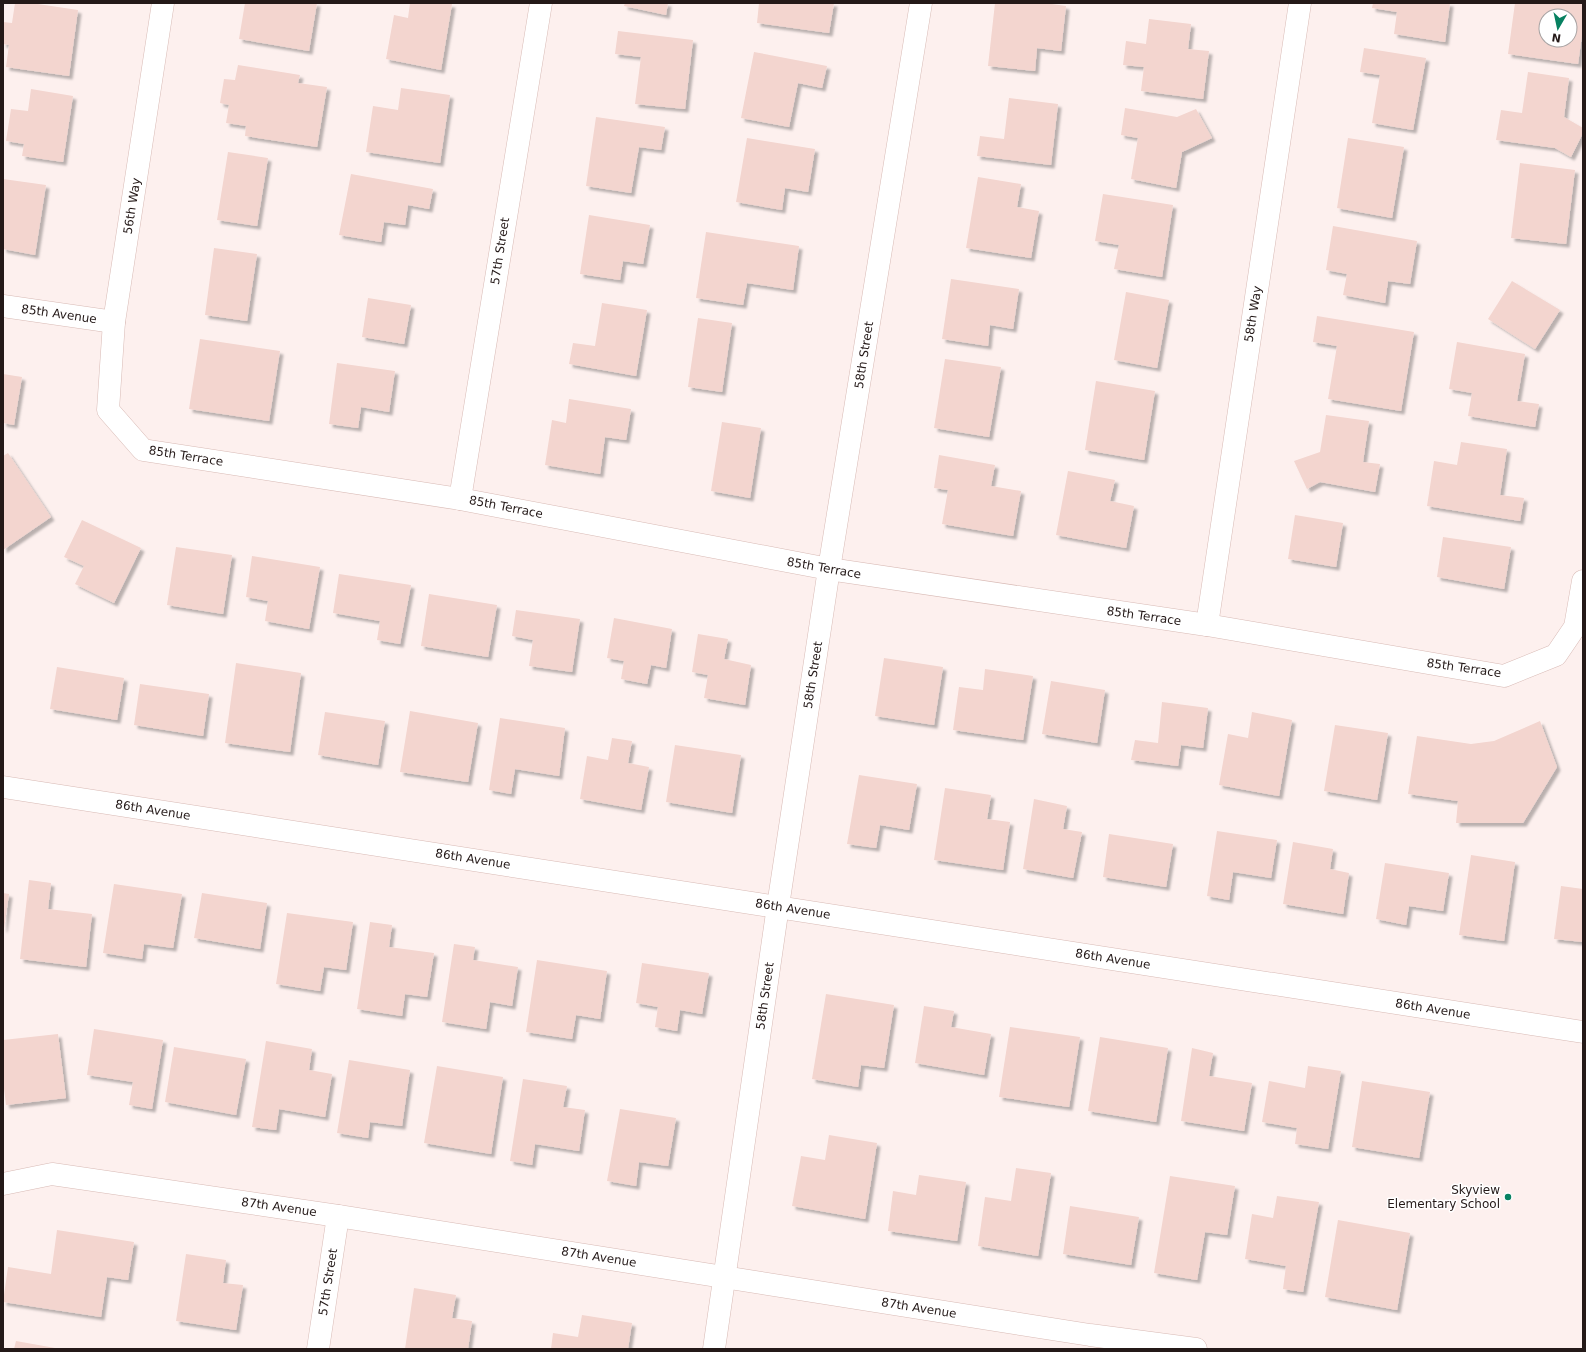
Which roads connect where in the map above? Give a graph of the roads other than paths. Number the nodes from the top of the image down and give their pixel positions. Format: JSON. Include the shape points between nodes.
{"nodes":[{"id":1,"x":163,"y":3,"type":"edge"},
{"id":2,"x":541,"y":3,"type":"edge"},
{"id":3,"x":921,"y":3,"type":"edge"},
{"id":4,"x":1300,"y":3,"type":"edge"},
{"id":5,"x":3,"y":306,"type":"edge"},
{"id":6,"x":114,"y":322,"type":"junction"},
{"id":7,"x":108,"y":410,"type":"joint"},
{"id":8,"x":460,"y":499,"type":"junction"},
{"id":9,"x":829,"y":569,"type":"junction"},
{"id":10,"x":1583,"y":581,"type":"edge"},
{"id":11,"x":1207,"y":625,"type":"junction"},
{"id":12,"x":3,"y":787,"type":"edge"},
{"id":13,"x":778,"y":906,"type":"junction"},
{"id":14,"x":1583,"y":1032,"type":"edge"},
{"id":15,"x":3,"y":1184,"type":"edge"},
{"id":16,"x":338,"y":1216,"type":"junction"},
{"id":17,"x":726,"y":1277,"type":"junction"},
{"id":18,"x":1089,"y":1342,"type":"edge"},
{"id":19,"x":318,"y":1349,"type":"edge"},
{"id":20,"x":714,"y":1349,"type":"edge"},
{"id":21,"x":1196,"y":1349,"type":"edge"}],
"edges":[{"from":1,"to":6,"type":"street","name":"56th Way"},
{"from":2,"to":8,"type":"street","name":"57th Street"},
{"from":3,"to":9,"type":"street","name":"58th Street"},
{"from":4,"to":11,"type":"street","name":"58th Way"},
{"from":5,"to":6,"type":"street","name":"85th Avenue"},
{"from":6,"to":7,"type":"street","name":"56th Way"},
{"from":7,"to":8,"type":"street","name":"85th Terrace","via":[[143,450]]},
{"from":8,"to":9,"type":"street","name":"85th Terrace"},
{"from":9,"to":11,"type":"street","name":"85th Terrace"},
{"from":9,"to":13,"type":"street","name":"58th Street"},
{"from":10,"to":11,"type":"street","name":"85th Terrace","via":[[1575,627],[1556,656],[1504,676]]},
{"from":12,"to":13,"type":"street","name":"86th Avenue"},
{"from":13,"to":14,"type":"street","name":"86th Avenue"},
{"from":13,"to":17,"type":"street","name":"58th Street"},
{"from":15,"to":16,"type":"street","name":"87th Avenue","via":[[52,1174]]},
{"from":16,"to":17,"type":"street","name":"87th Avenue"},
{"from":16,"to":19,"type":"street","name":"57th Street"},
{"from":17,"to":18,"type":"street","name":"87th Avenue"},
{"from":17,"to":20,"type":"street","name":"58th Street"},
{"from":18,"to":21,"type":"street","name":"87th Avenue"}]}
